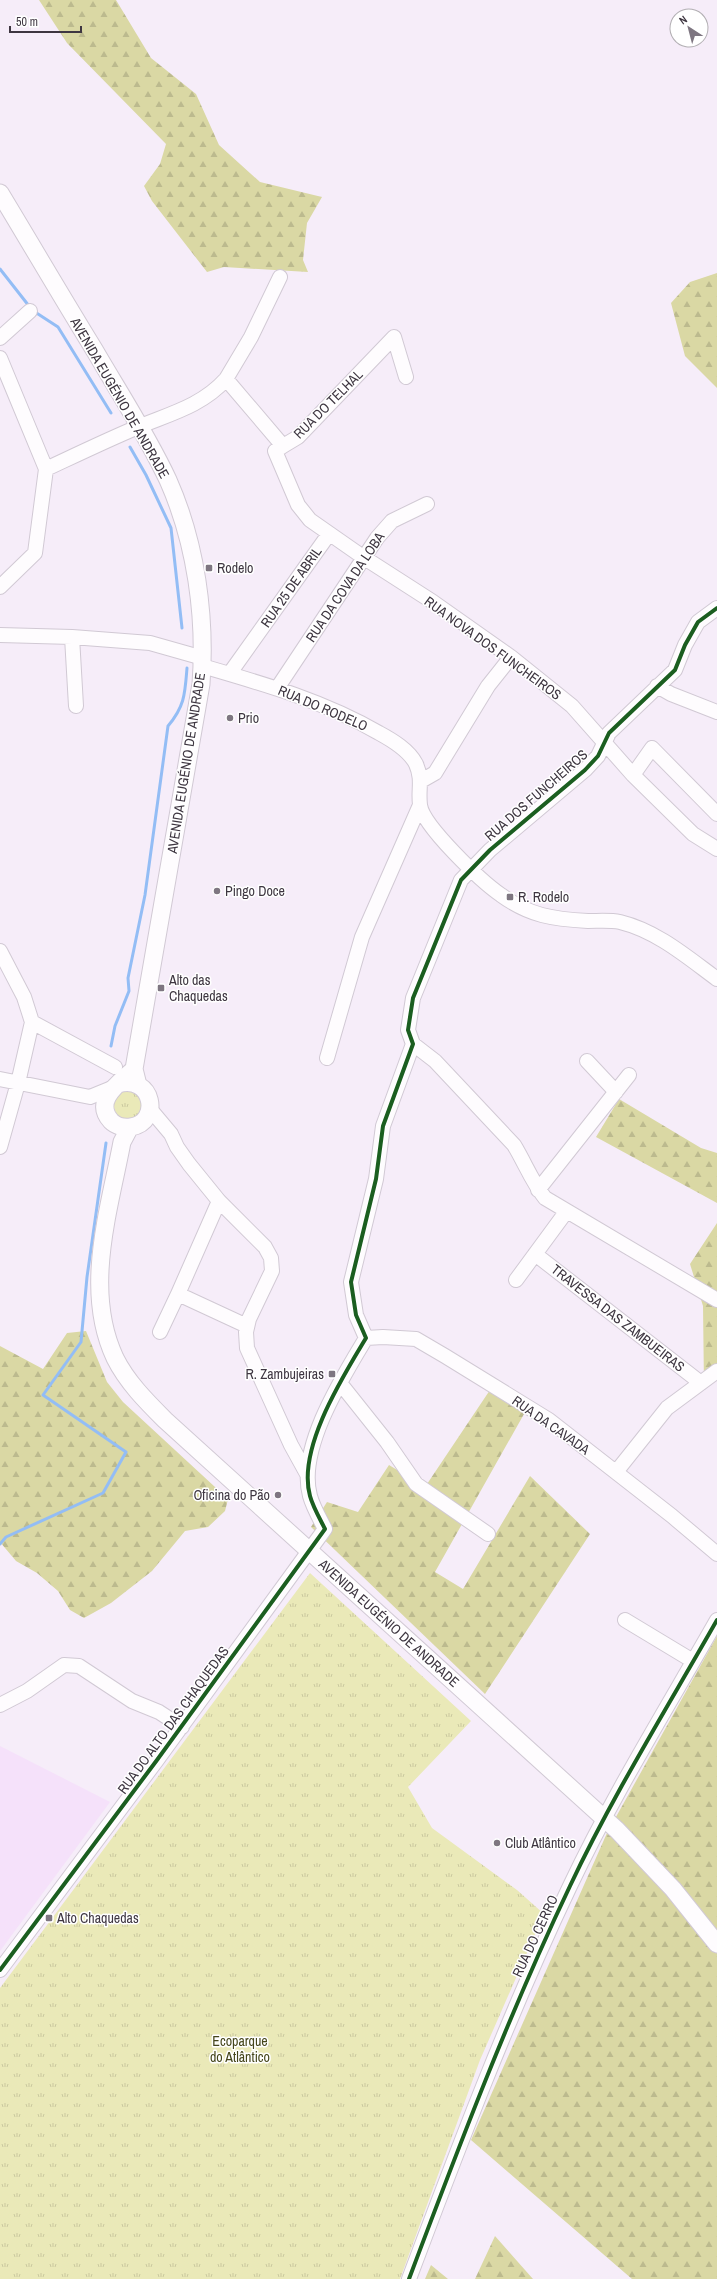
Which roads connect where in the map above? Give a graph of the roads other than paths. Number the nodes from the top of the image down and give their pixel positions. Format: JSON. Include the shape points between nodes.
{"nodes":[{"id":1,"x":0,"y":193,"type":"edge"},
{"id":2,"x":280,"y":277,"type":"dead end"},
{"id":3,"x":30,"y":311,"type":"dead end"},
{"id":4,"x":0,"y":338,"type":"edge"},
{"id":5,"x":0,"y":358,"type":"edge"},
{"id":6,"x":406,"y":377,"type":"dead end"},
{"id":7,"x":226,"y":379,"type":"junction"},
{"id":8,"x":140,"y":426,"type":"junction"},
{"id":9,"x":283,"y":446,"type":"junction"},
{"id":10,"x":46,"y":469,"type":"junction"},
{"id":11,"x":428,"y":504,"type":"dead end"},
{"id":12,"x":329,"y":534,"type":"junction"},
{"id":13,"x":363,"y":557,"type":"junction"},
{"id":14,"x":0,"y":587,"type":"edge"},
{"id":15,"x":717,"y":608,"type":"edge"},
{"id":16,"x":0,"y":635,"type":"edge"},
{"id":17,"x":72,"y":636,"type":"junction"},
{"id":18,"x":511,"y":657,"type":"junction"},
{"id":19,"x":202,"y":662,"type":"junction"},
{"id":20,"x":230,"y":673,"type":"junction"},
{"id":21,"x":657,"y":686,"type":"junction"},
{"id":22,"x":278,"y":687,"type":"junction"},
{"id":23,"x":76,"y":706,"type":"dead end"},
{"id":24,"x":717,"y":712,"type":"edge"},
{"id":25,"x":604,"y":742,"type":"junction"},
{"id":26,"x":633,"y":775,"type":"junction"},
{"id":27,"x":421,"y":781,"type":"junction"},
{"id":28,"x":420,"y":805,"type":"junction"},
{"id":29,"x":717,"y":814,"type":"edge"},
{"id":30,"x":717,"y":849,"type":"edge"},
{"id":31,"x":472,"y":868,"type":"junction"},
{"id":32,"x":0,"y":951,"type":"edge"},
{"id":33,"x":717,"y":979,"type":"edge"},
{"id":34,"x":32,"y":1022,"type":"junction"},
{"id":35,"x":413,"y":1044,"type":"junction"},
{"id":36,"x":327,"y":1058,"type":"dead end"},
{"id":37,"x":586,"y":1061,"type":"dead end"},
{"id":38,"x":115,"y":1066,"type":"dead end"},
{"id":39,"x":134,"y":1069,"type":"junction"},
{"id":40,"x":629,"y":1075,"type":"dead end"},
{"id":41,"x":0,"y":1078,"type":"edge"},
{"id":42,"x":18,"y":1083,"type":"junction"},
{"id":43,"x":138,"y":1085,"type":"junction"},
{"id":44,"x":115,"y":1086,"type":"junction"},
{"id":45,"x":616,"y":1092,"type":"junction"},
{"id":46,"x":90,"y":1097,"type":"junction"},
{"id":47,"x":128,"y":1123,"type":"junction"},
{"id":48,"x":0,"y":1147,"type":"edge"},
{"id":49,"x":538,"y":1190,"type":"junction"},
{"id":50,"x":219,"y":1201,"type":"junction"},
{"id":51,"x":566,"y":1212,"type":"junction"},
{"id":52,"x":535,"y":1254,"type":"junction"},
{"id":53,"x":516,"y":1280,"type":"dead end"},
{"id":54,"x":178,"y":1294,"type":"junction"},
{"id":55,"x":717,"y":1300,"type":"edge"},
{"id":56,"x":248,"y":1326,"type":"junction"},
{"id":57,"x":160,"y":1332,"type":"dead end"},
{"id":58,"x":366,"y":1338,"type":"junction"},
{"id":59,"x":717,"y":1371,"type":"edge"},
{"id":60,"x":340,"y":1383,"type":"junction"},
{"id":61,"x":701,"y":1383,"type":"junction"},
{"id":62,"x":616,"y":1472,"type":"junction"},
{"id":63,"x":307,"y":1474,"type":"junction"},
{"id":64,"x":488,"y":1534,"type":"dead end"},
{"id":65,"x":310,"y":1552,"type":"junction"},
{"id":66,"x":717,"y":1554,"type":"edge"},
{"id":67,"x":625,"y":1620,"type":"dead end"},
{"id":68,"x":717,"y":1620,"type":"edge"},
{"id":69,"x":694,"y":1661,"type":"junction"},
{"id":70,"x":0,"y":1705,"type":"edge"},
{"id":71,"x":182,"y":1727,"type":"junction"},
{"id":72,"x":605,"y":1818,"type":"junction"},
{"id":73,"x":717,"y":1944,"type":"edge"},
{"id":74,"x":0,"y":1970,"type":"edge"},
{"id":75,"x":409,"y":2279,"type":"edge"}],
"edges":[{"from":1,"to":8,"type":"main road","name":"AVENIDA EUGÉNIO DE ANDRADE"},
{"from":2,"to":7,"type":"street","via":[[251,338]]},
{"from":3,"to":4,"type":"street"},
{"from":5,"to":10,"type":"street"},
{"from":6,"to":9,"type":"street","name":"RUA DO TELHAL","via":[[394,337],[298,437]]},
{"from":7,"to":8,"type":"street","via":[[218,388],[184,410]]},
{"from":7,"to":9,"type":"street","name":"RUA DO TELHAL"},
{"from":8,"to":10,"type":"street"},
{"from":8,"to":19,"type":"main road","name":"AVENIDA EUGÉNIO DE ANDRADE","via":[[168,480],[183,520],[196,576]]},
{"from":9,"to":12,"type":"street","via":[[275,451],[298,505],[310,520]]},
{"from":10,"to":14,"type":"street","via":[[35,553]]},
{"from":11,"to":13,"type":"street","name":"RUA DA COVA DA LOBA","via":[[392,521]]},
{"from":12,"to":13,"type":"street","name":"RUA 25 DE ABRIL"},
{"from":12,"to":20,"type":"street","name":"RUA 25 DE ABRIL"},
{"from":13,"to":18,"type":"street","name":"RUA NOVA DOS FUNCHEIROS"},
{"from":13,"to":22,"type":"street","name":"RUA DA COVA DA LOBA"},
{"from":15,"to":21,"type":"street","name":"RUA DOS FUNCHEIROS","via":[[698,622],[675,670]]},
{"from":16,"to":17,"type":"street","name":"RUA DO RODELO"},
{"from":17,"to":19,"type":"street","name":"RUA DO RODELO","via":[[150,643]]},
{"from":17,"to":23,"type":"street"},
{"from":18,"to":25,"type":"street","name":"RUA NOVA DOS FUNCHEIROS","via":[[572,706]]},
{"from":18,"to":27,"type":"street","via":[[488,686],[435,773]]},
{"from":19,"to":20,"type":"street","name":"RUA DO RODELO"},
{"from":19,"to":39,"type":"main road","name":"AVENIDA EUGÉNIO DE ANDRADE","via":[[200,691]]},
{"from":20,"to":22,"type":"street","name":"RUA DO RODELO"},
{"from":21,"to":24,"type":"street"},
{"from":21,"to":25,"type":"street","name":"RUA DOS FUNCHEIROS","via":[[609,733]]},
{"from":22,"to":27,"type":"street","name":"RUA DO RODELO","via":[[351,716],[386,737],[405,750],[415,763]]},
{"from":25,"to":26,"type":"street","name":"RUA NOVA DOS FUNCHEIROS"},
{"from":25,"to":31,"type":"street","name":"RUA DOS FUNCHEIROS","via":[[598,756],[585,770],[534,811]]},
{"from":26,"to":29,"type":"street","via":[[652,748]]},
{"from":26,"to":30,"type":"street","name":"RUA NOVA DOS FUNCHEIROS","via":[[692,834]]},
{"from":27,"to":28,"type":"street","name":"RUA DO RODELO"},
{"from":28,"to":31,"type":"street","via":[[424,815],[445,844]]},
{"from":28,"to":36,"type":"street","via":[[362,937]]},
{"from":31,"to":33,"type":"street","via":[[500,894],[529,911],[555,919],[619,922],[645,930],[673,946]]},
{"from":31,"to":35,"type":"street","name":"RUA DOS FUNCHEIROS","via":[[461,880],[413,998],[408,1030]]},
{"from":32,"to":34,"type":"street","via":[[24,997]]},
{"from":34,"to":38,"type":"street"},
{"from":34,"to":42,"type":"street"},
{"from":35,"to":49,"type":"street","via":[[435,1061],[514,1145]]},
{"from":35,"to":58,"type":"street","via":[[383,1126],[376,1179],[351,1282],[356,1315]]},
{"from":37,"to":45,"type":"street"},
{"from":39,"to":43,"type":"main road","name":"AVENIDA EUGÉNIO DE ANDRADE"},
{"from":39,"to":44,"type":"main road","name":"AVENIDA EUGÉNIO DE ANDRADE"},
{"from":40,"to":45,"type":"street"},
{"from":41,"to":42,"type":"street"},
{"from":42,"to":46,"type":"street"},
{"from":42,"to":48,"type":"street"},
{"from":43,"to":44,"type":"main road","via":[[125,1082]]},
{"from":43,"to":47,"type":"main road","name":"AVENIDA EUGÉNIO DE ANDRADE","via":[[148,1095]]},
{"from":44,"to":46,"type":"street"},
{"from":44,"to":47,"type":"main road","name":"AVENIDA EUGÉNIO DE ANDRADE","via":[[105,1101]]},
{"from":45,"to":49,"type":"street"},
{"from":46,"to":47,"type":"street"},
{"from":47,"to":50,"type":"street","via":[[163,1124],[189,1164]]},
{"from":47,"to":65,"type":"main road","name":"AVENIDA EUGÉNIO DE ANDRADE","via":[[100,1261],[99,1292],[104,1327],[115,1358],[136,1390],[165,1420]]},
{"from":49,"to":51,"type":"street"},
{"from":50,"to":54,"type":"street"},
{"from":50,"to":56,"type":"street","via":[[265,1248],[271,1258],[272,1271]]},
{"from":51,"to":52,"type":"street"},
{"from":51,"to":55,"type":"street"},
{"from":52,"to":53,"type":"street"},
{"from":52,"to":61,"type":"street","name":"TRAVESSA DAS ZAMBUEIRAS"},
{"from":54,"to":56,"type":"street"},
{"from":54,"to":57,"type":"street"},
{"from":56,"to":63,"type":"street","via":[[247,1348]]},
{"from":58,"to":60,"type":"street"},
{"from":58,"to":62,"type":"street","name":"RUA DA CAVADA","via":[[416,1339],[549,1420]]},
{"from":59,"to":61,"type":"street"},
{"from":60,"to":63,"type":"street","via":[[325,1412]]},
{"from":60,"to":64,"type":"street","via":[[387,1442],[416,1484]]},
{"from":61,"to":62,"type":"street","via":[[667,1408]]},
{"from":62,"to":66,"type":"street","name":"RUA DA CAVADA"},
{"from":63,"to":65,"type":"street","name":"RUA DO ALTO DAS CHAQUEDAS","via":[[310,1497],[325,1529]]},
{"from":65,"to":71,"type":"street","name":"RUA DO ALTO DAS CHAQUEDAS"},
{"from":65,"to":72,"type":"main road","name":"AVENIDA EUGÉNIO DE ANDRADE"},
{"from":67,"to":69,"type":"street"},
{"from":68,"to":69,"type":"street","name":"RUA DO CERRO"},
{"from":69,"to":72,"type":"street","name":"RUA DO CERRO"},
{"from":70,"to":71,"type":"street","via":[[27,1691],[64,1665],[79,1666],[132,1701],[159,1712]]},
{"from":71,"to":74,"type":"street","name":"RUA DO ALTO DAS CHAQUEDAS"},
{"from":72,"to":73,"type":"main road","name":"AVENIDA EUGÉNIO DE ANDRADE","via":[[648,1861]]},
{"from":72,"to":75,"type":"street","name":"RUA DO CERRO","via":[[570,1884],[516,2002],[472,2109]]}]}
